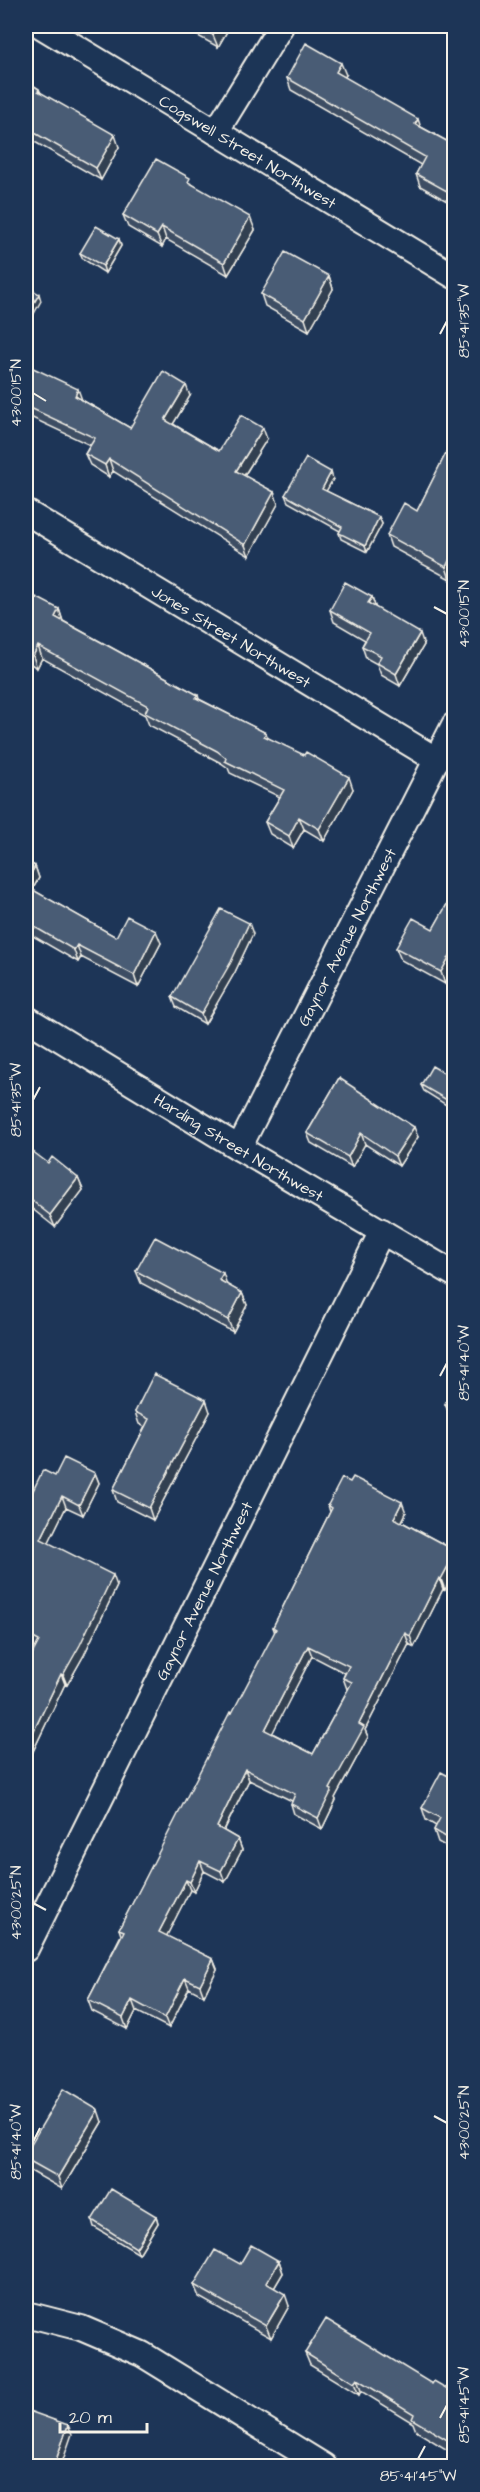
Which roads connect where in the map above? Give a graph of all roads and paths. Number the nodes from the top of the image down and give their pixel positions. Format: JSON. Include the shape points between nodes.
{"nodes":[{"id":1,"x":41,"y":26,"type":"edge"},
{"id":2,"x":281,"y":26,"type":"edge"},
{"id":3,"x":216,"y":132,"type":"junction"},
{"id":4,"x":454,"y":276,"type":"edge"},
{"id":5,"x":26,"y":512,"type":"edge"},
{"id":6,"x":454,"y":725,"type":"edge"},
{"id":7,"x":437,"y":760,"type":"junction"},
{"id":8,"x":26,"y":1017,"type":"edge"},
{"id":9,"x":239,"y":1148,"type":"junction"},
{"id":10,"x":382,"y":1231,"type":"junction"},
{"id":11,"x":454,"y":1275,"type":"edge"},
{"id":12,"x":26,"y":1949,"type":"edge"},
{"id":13,"x":26,"y":2314,"type":"edge"},
{"id":14,"x":324,"y":2466,"type":"edge"}],
"edges":[{"from":1,"to":3,"type":"street","name":"Cogswell Street Northwest"},
{"from":2,"to":3,"type":"street"},
{"from":3,"to":4,"type":"street","name":"Cogswell Street Northwest"},
{"from":5,"to":7,"type":"street","name":"Jones Street Northwest"},
{"from":6,"to":7,"type":"street","name":"Gaynor Avenue Northwest"},
{"from":7,"to":9,"type":"street","name":"Gaynor Avenue Northwest"},
{"from":8,"to":9,"type":"street","name":"Harding Street Northwest"},
{"from":9,"to":10,"type":"street","name":"Harding Street Northwest"},
{"from":10,"to":11,"type":"street","name":"Harding Street Northwest"},
{"from":10,"to":12,"type":"street","name":"Gaynor Avenue Northwest"},
{"from":13,"to":14,"type":"street","via":[[81,2328],[142,2354]]}]}
